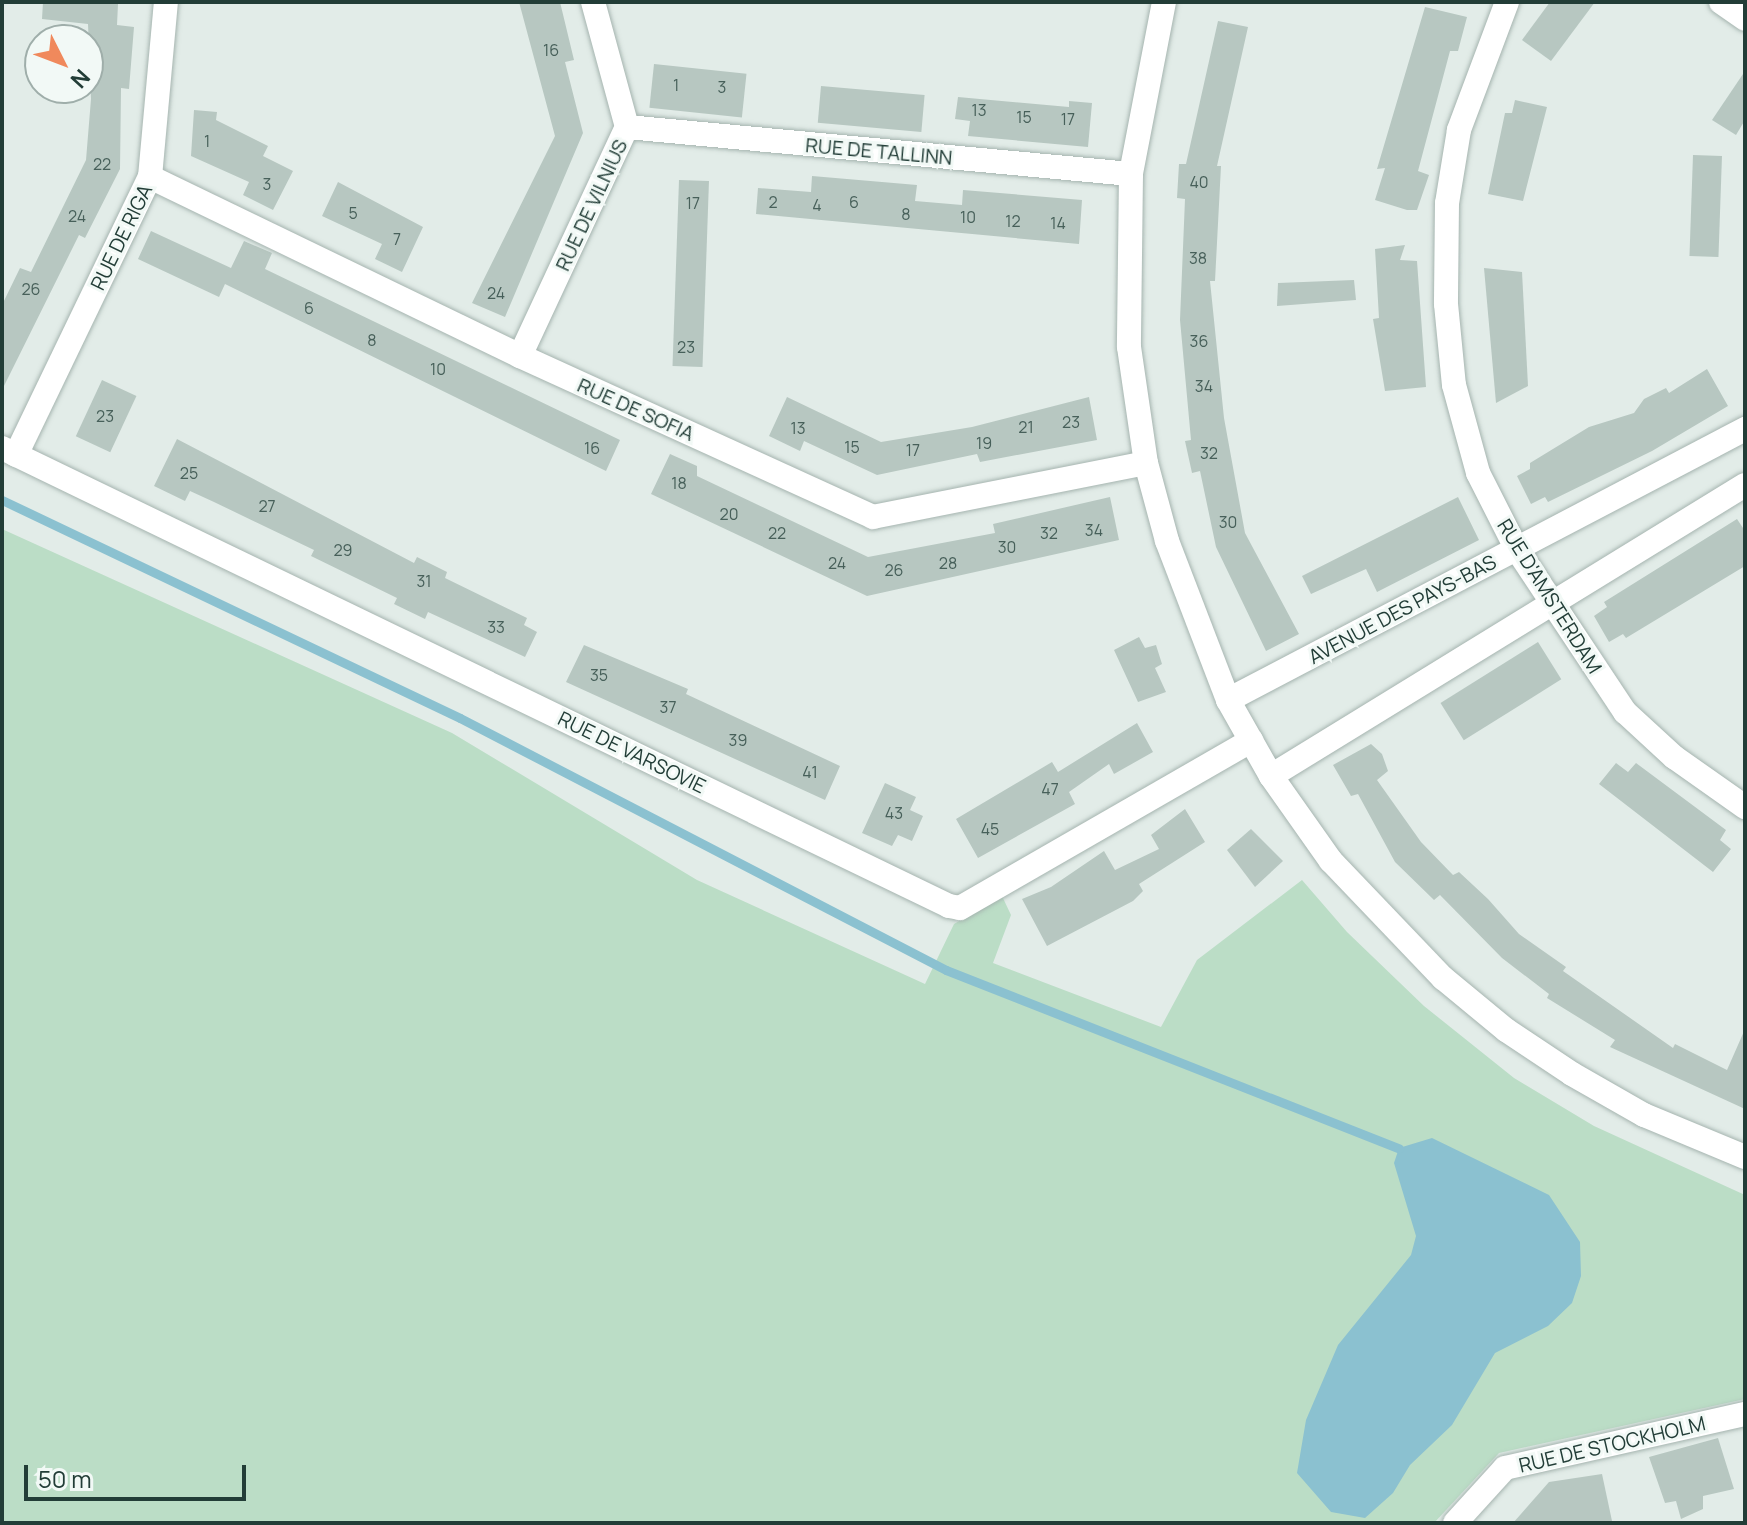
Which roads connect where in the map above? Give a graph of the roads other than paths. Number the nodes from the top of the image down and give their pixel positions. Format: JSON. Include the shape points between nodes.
{"nodes":[{"id":1,"x":166,"y":2,"type":"edge"},
{"id":2,"x":593,"y":2,"type":"edge"},
{"id":3,"x":1164,"y":2,"type":"edge"},
{"id":4,"x":1507,"y":2,"type":"edge"},
{"id":5,"x":1721,"y":2,"type":"edge"},
{"id":6,"x":1745,"y":19,"type":"edge"},
{"id":7,"x":627,"y":127,"type":"junction"},
{"id":8,"x":1131,"y":174,"type":"junction"},
{"id":9,"x":150,"y":177,"type":"junction"},
{"id":10,"x":520,"y":356,"type":"junction"},
{"id":11,"x":1745,"y":429,"type":"edge"},
{"id":12,"x":9,"y":451,"type":"edge"},
{"id":13,"x":1146,"y":463,"type":"junction"},
{"id":14,"x":1745,"y":485,"type":"edge"},
{"id":15,"x":1516,"y":548,"type":"junction"},
{"id":16,"x":1553,"y":604,"type":"junction"},
{"id":17,"x":1228,"y":700,"type":"junction"},
{"id":18,"x":1251,"y":741,"type":"junction"},
{"id":19,"x":1271,"y":776,"type":"junction"},
{"id":20,"x":1745,"y":807,"type":"edge"},
{"id":21,"x":1745,"y":1157,"type":"edge"},
{"id":22,"x":1745,"y":1414,"type":"edge"},
{"id":23,"x":1455,"y":1523,"type":"edge"}],
"edges":[{"from":1,"to":9,"type":"street","name":"RUE DE RIGA"},
{"from":2,"to":7,"type":"street","name":"RUE DE VILNIUS"},
{"from":3,"to":8,"type":"street"},
{"from":4,"to":15,"type":"street","name":"RUE D'AMSTERDAM","via":[[1459,130],[1447,203],[1446,304],[1454,385],[1478,473]]},
{"from":5,"to":6,"type":"street"},
{"from":7,"to":8,"type":"street","name":"RUE DE TALLINN"},
{"from":7,"to":10,"type":"street","name":"RUE DE VILNIUS"},
{"from":8,"to":13,"type":"street","via":[[1129,347]]},
{"from":9,"to":10,"type":"street","name":"RUE DE SOFIA"},
{"from":9,"to":12,"type":"street","name":"RUE DE RIGA"},
{"from":10,"to":13,"type":"street","name":"RUE DE SOFIA","via":[[873,517]]},
{"from":11,"to":15,"type":"street","name":"AVENUE DES PAYS-BAS"},
{"from":12,"to":18,"type":"street","name":"RUE DE VARSOVIE","via":[[949,906],[960,908]]},
{"from":13,"to":17,"type":"street","via":[[1193,620]]},
{"from":14,"to":16,"type":"street"},
{"from":15,"to":16,"type":"street","name":"RUE D'AMSTERDAM"},
{"from":15,"to":17,"type":"street","name":"AVENUE DES PAYS-BAS"},
{"from":16,"to":19,"type":"street"},
{"from":16,"to":20,"type":"street","name":"RUE D'AMSTERDAM","via":[[1625,712],[1674,757]]},
{"from":17,"to":18,"type":"street"},
{"from":18,"to":19,"type":"street"},
{"from":19,"to":21,"type":"street","via":[[1331,861],[1384,921],[1506,1030],[1644,1115]]},
{"from":22,"to":23,"type":"street","name":"RUE DE STOCKHOLM","via":[[1505,1468]]}]}
